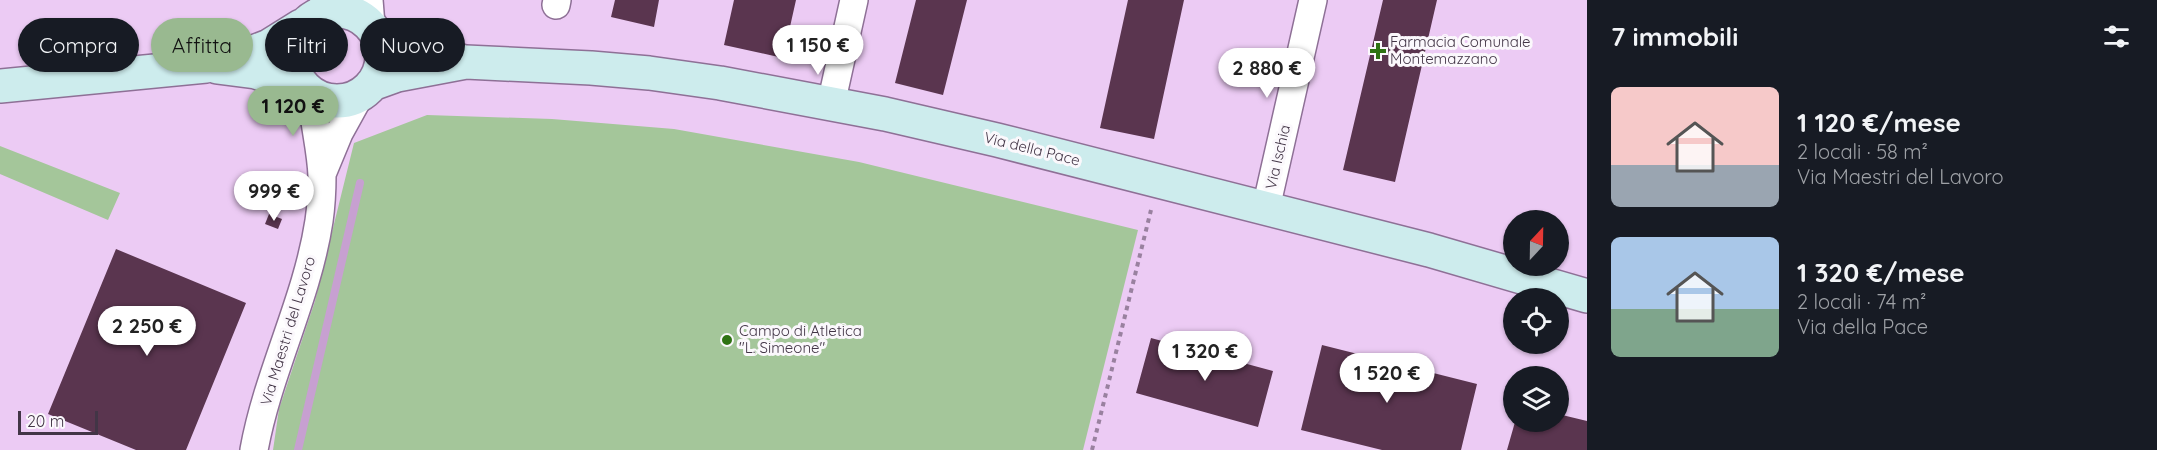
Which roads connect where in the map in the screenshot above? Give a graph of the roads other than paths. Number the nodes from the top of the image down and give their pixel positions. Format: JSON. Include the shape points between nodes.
{"nodes":[{"id":1,"x":854,"y":0,"type":"edge"},
{"id":2,"x":1313,"y":0,"type":"edge"},
{"id":3,"x":316,"y":14,"type":"edge"},
{"id":4,"x":367,"y":18,"type":"edge"},
{"id":5,"x":253,"y":52,"type":"edge"},
{"id":6,"x":466,"y":62,"type":"joint"},
{"id":7,"x":151,"y":71,"type":"edge"},
{"id":8,"x":253,"y":72,"type":"edge"},
{"id":9,"x":379,"y":72,"type":"edge"},
{"id":10,"x":0,"y":86,"type":"edge"},
{"id":11,"x":366,"y":90,"type":"junction"},
{"id":12,"x":308,"y":91,"type":"junction"},
{"id":13,"x":831,"y":104,"type":"junction"},
{"id":14,"x":322,"y":175,"type":"junction"},
{"id":15,"x":1266,"y":208,"type":"junction"},
{"id":16,"x":1587,"y":296,"type":"edge"},
{"id":17,"x":254,"y":450,"type":"edge"}],
"edges":[{"from":1,"to":13,"type":"street"},
{"from":2,"to":15,"type":"street","name":"Via Ischia"},
{"from":3,"to":4,"type":"street","via":[[344,10]]},
{"from":3,"to":5,"type":"street"},
{"from":3,"to":12,"type":"street","via":[[294,39],[291,53],[292,67]]},
{"from":6,"to":11,"type":"street","name":"Via della Pace","via":[[398,75]]},
{"from":6,"to":13,"type":"street","name":"Via della Pace","via":[[649,73]]},
{"from":7,"to":10,"type":"street"},
{"from":8,"to":12,"type":"street"},
{"from":9,"to":11,"type":"street"},
{"from":11,"to":12,"type":"street","via":[[348,100],[336,101]]},
{"from":11,"to":14,"type":"street","name":"Via Maestri del Lavoro","via":[[339,133]]},
{"from":12,"to":14,"type":"street","name":"Via Maestri del Lavoro"},
{"from":13,"to":15,"type":"street","name":"Via della Pace","via":[[997,140]]},
{"from":14,"to":17,"type":"street","name":"Via Maestri del Lavoro","via":[[311,261]]},
{"from":15,"to":16,"type":"street","name":"Via della Pace"}]}
